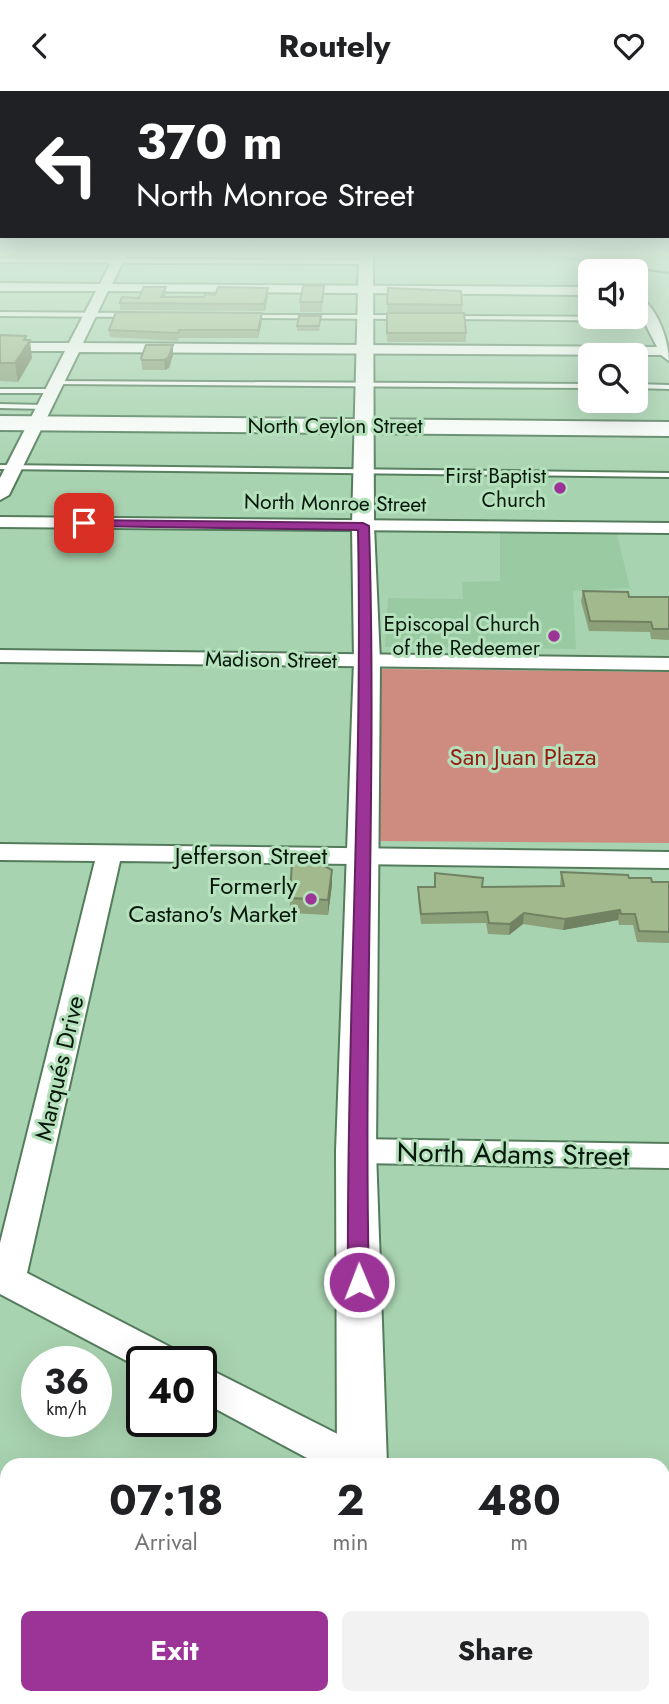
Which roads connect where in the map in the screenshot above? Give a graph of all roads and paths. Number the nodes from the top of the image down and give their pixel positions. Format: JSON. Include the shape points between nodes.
{"nodes":[{"id":1,"x":84,"y":327,"type":"edge"},
{"id":2,"x":365,"y":327,"type":"edge"},
{"id":3,"x":654,"y":327,"type":"edge"},
{"id":4,"x":0,"y":347,"type":"edge"},
{"id":5,"x":73,"y":348,"type":"junction"},
{"id":6,"x":365,"y":349,"type":"junction"},
{"id":7,"x":668,"y":353,"type":"edge"},
{"id":8,"x":365,"y":384,"type":"junction"},
{"id":9,"x":578,"y":386,"type":"edge"},
{"id":10,"x":648,"y":386,"type":"edge"},
{"id":11,"x":54,"y":387,"type":"junction"},
{"id":12,"x":669,"y":387,"type":"edge"},
{"id":13,"x":0,"y":391,"type":"edge"},
{"id":14,"x":0,"y":406,"type":"edge"},
{"id":15,"x":41,"y":415,"type":"junction"},
{"id":16,"x":0,"y":423,"type":"edge"},
{"id":17,"x":366,"y":426,"type":"junction"},
{"id":18,"x":669,"y":429,"type":"edge"},
{"id":19,"x":7,"y":467,"type":"edge"},
{"id":20,"x":365,"y":472,"type":"junction"},
{"id":21,"x":669,"y":475,"type":"edge"},
{"id":22,"x":0,"y":495,"type":"edge"},
{"id":23,"x":0,"y":522,"type":"edge"},
{"id":24,"x":363,"y":526,"type":"junction"},
{"id":25,"x":669,"y":528,"type":"edge"},
{"id":26,"x":0,"y":656,"type":"edge"},
{"id":27,"x":367,"y":661,"type":"junction"},
{"id":28,"x":669,"y":664,"type":"edge"},
{"id":29,"x":0,"y":852,"type":"edge"},
{"id":30,"x":109,"y":854,"type":"junction"},
{"id":31,"x":362,"y":855,"type":"junction"},
{"id":32,"x":669,"y":860,"type":"edge"},
{"id":33,"x":356,"y":1151,"type":"junction"},
{"id":34,"x":669,"y":1156,"type":"edge"},
{"id":35,"x":4,"y":1279,"type":"edge"},
{"id":36,"x":132,"y":1346,"type":"edge"},
{"id":37,"x":217,"y":1390,"type":"edge"},
{"id":38,"x":347,"y":1458,"type":"edge"},
{"id":39,"x":360,"y":1458,"type":"edge"}],
"edges":[{"from":1,"to":5,"type":"street"},
{"from":2,"to":6,"type":"street"},
{"from":3,"to":7,"type":"street"},
{"from":4,"to":5,"type":"street"},
{"from":5,"to":6,"type":"street"},
{"from":5,"to":11,"type":"street"},
{"from":6,"to":7,"type":"street"},
{"from":6,"to":8,"type":"street"},
{"from":8,"to":9,"type":"lane"},
{"from":8,"to":11,"type":"lane"},
{"from":8,"to":17,"type":"street"},
{"from":10,"to":12,"type":"lane"},
{"from":11,"to":13,"type":"lane"},
{"from":11,"to":15,"type":"street"},
{"from":14,"to":15,"type":"lane"},
{"from":15,"to":16,"type":"main road","name":"North Ceylon Street"},
{"from":15,"to":17,"type":"main road","name":"North Ceylon Street"},
{"from":15,"to":19,"type":"street"},
{"from":17,"to":18,"type":"main road","name":"North Ceylon Street"},
{"from":17,"to":20,"type":"street"},
{"from":19,"to":20,"type":"lane"},
{"from":19,"to":22,"type":"street"},
{"from":20,"to":21,"type":"lane"},
{"from":20,"to":24,"type":"street"},
{"from":23,"to":24,"type":"street","name":"North Monroe Street"},
{"from":24,"to":25,"type":"street","name":"North Monroe Street"},
{"from":24,"to":27,"type":"street"},
{"from":26,"to":27,"type":"street","name":"Madison Street"},
{"from":27,"to":28,"type":"street","name":"Madison Street"},
{"from":27,"to":31,"type":"street"},
{"from":29,"to":30,"type":"street","name":"Jefferson Street"},
{"from":30,"to":31,"type":"street","name":"Jefferson Street"},
{"from":30,"to":35,"type":"street","name":"Marqués Drive"},
{"from":31,"to":32,"type":"street","name":"Jefferson Street"},
{"from":31,"to":33,"type":"street"},
{"from":33,"to":34,"type":"street","name":"North Adams Street"},
{"from":33,"to":39,"type":"street"},
{"from":35,"to":36,"type":"street"},
{"from":37,"to":38,"type":"street"}]}
